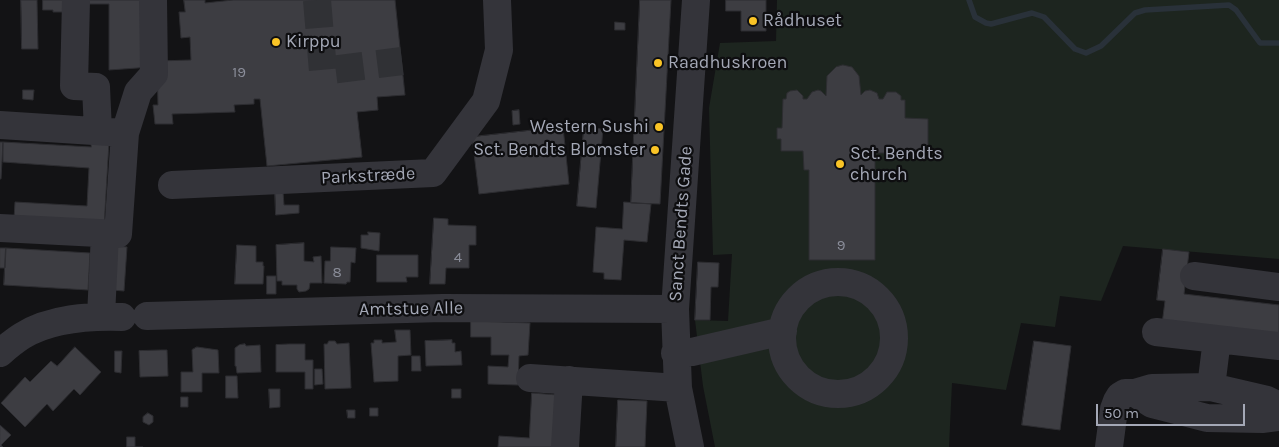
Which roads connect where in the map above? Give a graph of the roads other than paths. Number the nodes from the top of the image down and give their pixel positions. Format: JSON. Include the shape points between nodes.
{"nodes":[{"id":1,"x":76,"y":0,"type":"edge"},
{"id":2,"x":152,"y":0,"type":"edge"},
{"id":3,"x":497,"y":0,"type":"edge"},
{"id":4,"x":696,"y":0,"type":"edge"},
{"id":5,"x":0,"y":124,"type":"edge"},
{"id":6,"x":112,"y":132,"type":"junction"},
{"id":7,"x":172,"y":184,"type":"dead end"},
{"id":8,"x":0,"y":228,"type":"edge"},
{"id":9,"x":105,"y":234,"type":"junction"},
{"id":10,"x":1194,"y":276,"type":"dead end"},
{"id":11,"x":1279,"y":287,"type":"edge"},
{"id":12,"x":675,"y":309,"type":"junction"},
{"id":13,"x":124,"y":316,"type":"junction"},
{"id":14,"x":783,"y":331,"type":"junction"},
{"id":15,"x":1156,"y":332,"type":"dead end"},
{"id":16,"x":1217,"y":339,"type":"junction"},
{"id":17,"x":1279,"y":346,"type":"edge"},
{"id":18,"x":675,"y":352,"type":"junction"},
{"id":19,"x":0,"y":353,"type":"edge"},
{"id":20,"x":530,"y":378,"type":"dead end"},
{"id":21,"x":569,"y":380,"type":"junction"},
{"id":22,"x":1211,"y":387,"type":"junction"},
{"id":23,"x":678,"y":388,"type":"junction"},
{"id":24,"x":1135,"y":393,"type":"junction"},
{"id":25,"x":1279,"y":406,"type":"edge"},
{"id":26,"x":1279,"y":417,"type":"edge"},
{"id":27,"x":565,"y":447,"type":"edge"},
{"id":28,"x":690,"y":447,"type":"edge"},
{"id":29,"x":1109,"y":447,"type":"edge"}],
"edges":[{"from":1,"to":6,"type":"street","via":[[74,86],[96,87]]},
{"from":2,"to":6,"type":"street","via":[[154,74]]},
{"from":3,"to":7,"type":"street","name":"Parkstræde","via":[[499,50],[486,101],[433,173]]},
{"from":4,"to":12,"type":"street","name":"Sanct Bendts Gade"},
{"from":5,"to":6,"type":"street"},
{"from":6,"to":9,"type":"street","via":[[118,234]]},
{"from":8,"to":9,"type":"street"},
{"from":9,"to":13,"type":"street"},
{"from":10,"to":11,"type":"street"},
{"from":12,"to":13,"type":"street","name":"Amtstue Alle","via":[[443,308]]},
{"from":12,"to":18,"type":"street","name":"Sanct Bendts Gade"},
{"from":13,"to":19,"type":"street","name":"Amtstue Alle","via":[[59,321],[23,335]]},
{"from":14,"to":14,"type":"street","via":[[784,350],[791,368],[812,387],[839,394],[858,391],[875,381],[887,366],[894,348],[894,329],[888,311],[876,296],[860,286],[844,282],[827,282],[798,299],[787,314]]},
{"from":14,"to":18,"type":"street","via":[[692,352]]},
{"from":15,"to":16,"type":"street"},
{"from":16,"to":17,"type":"street"},
{"from":16,"to":22,"type":"street"},
{"from":18,"to":23,"type":"street","name":"Sanct Bendts Gade"},
{"from":20,"to":21,"type":"street"},
{"from":21,"to":23,"type":"street"},
{"from":21,"to":27,"type":"street"},
{"from":22,"to":24,"type":"street","via":[[1152,388]]},
{"from":22,"to":25,"type":"street","via":[[1267,400]]},
{"from":23,"to":28,"type":"street","name":"Sanct Bendts Gade"},
{"from":24,"to":26,"type":"street","via":[[1152,404],[1207,418]]},
{"from":24,"to":29,"type":"street","via":[[1126,393],[1117,401]]}]}
